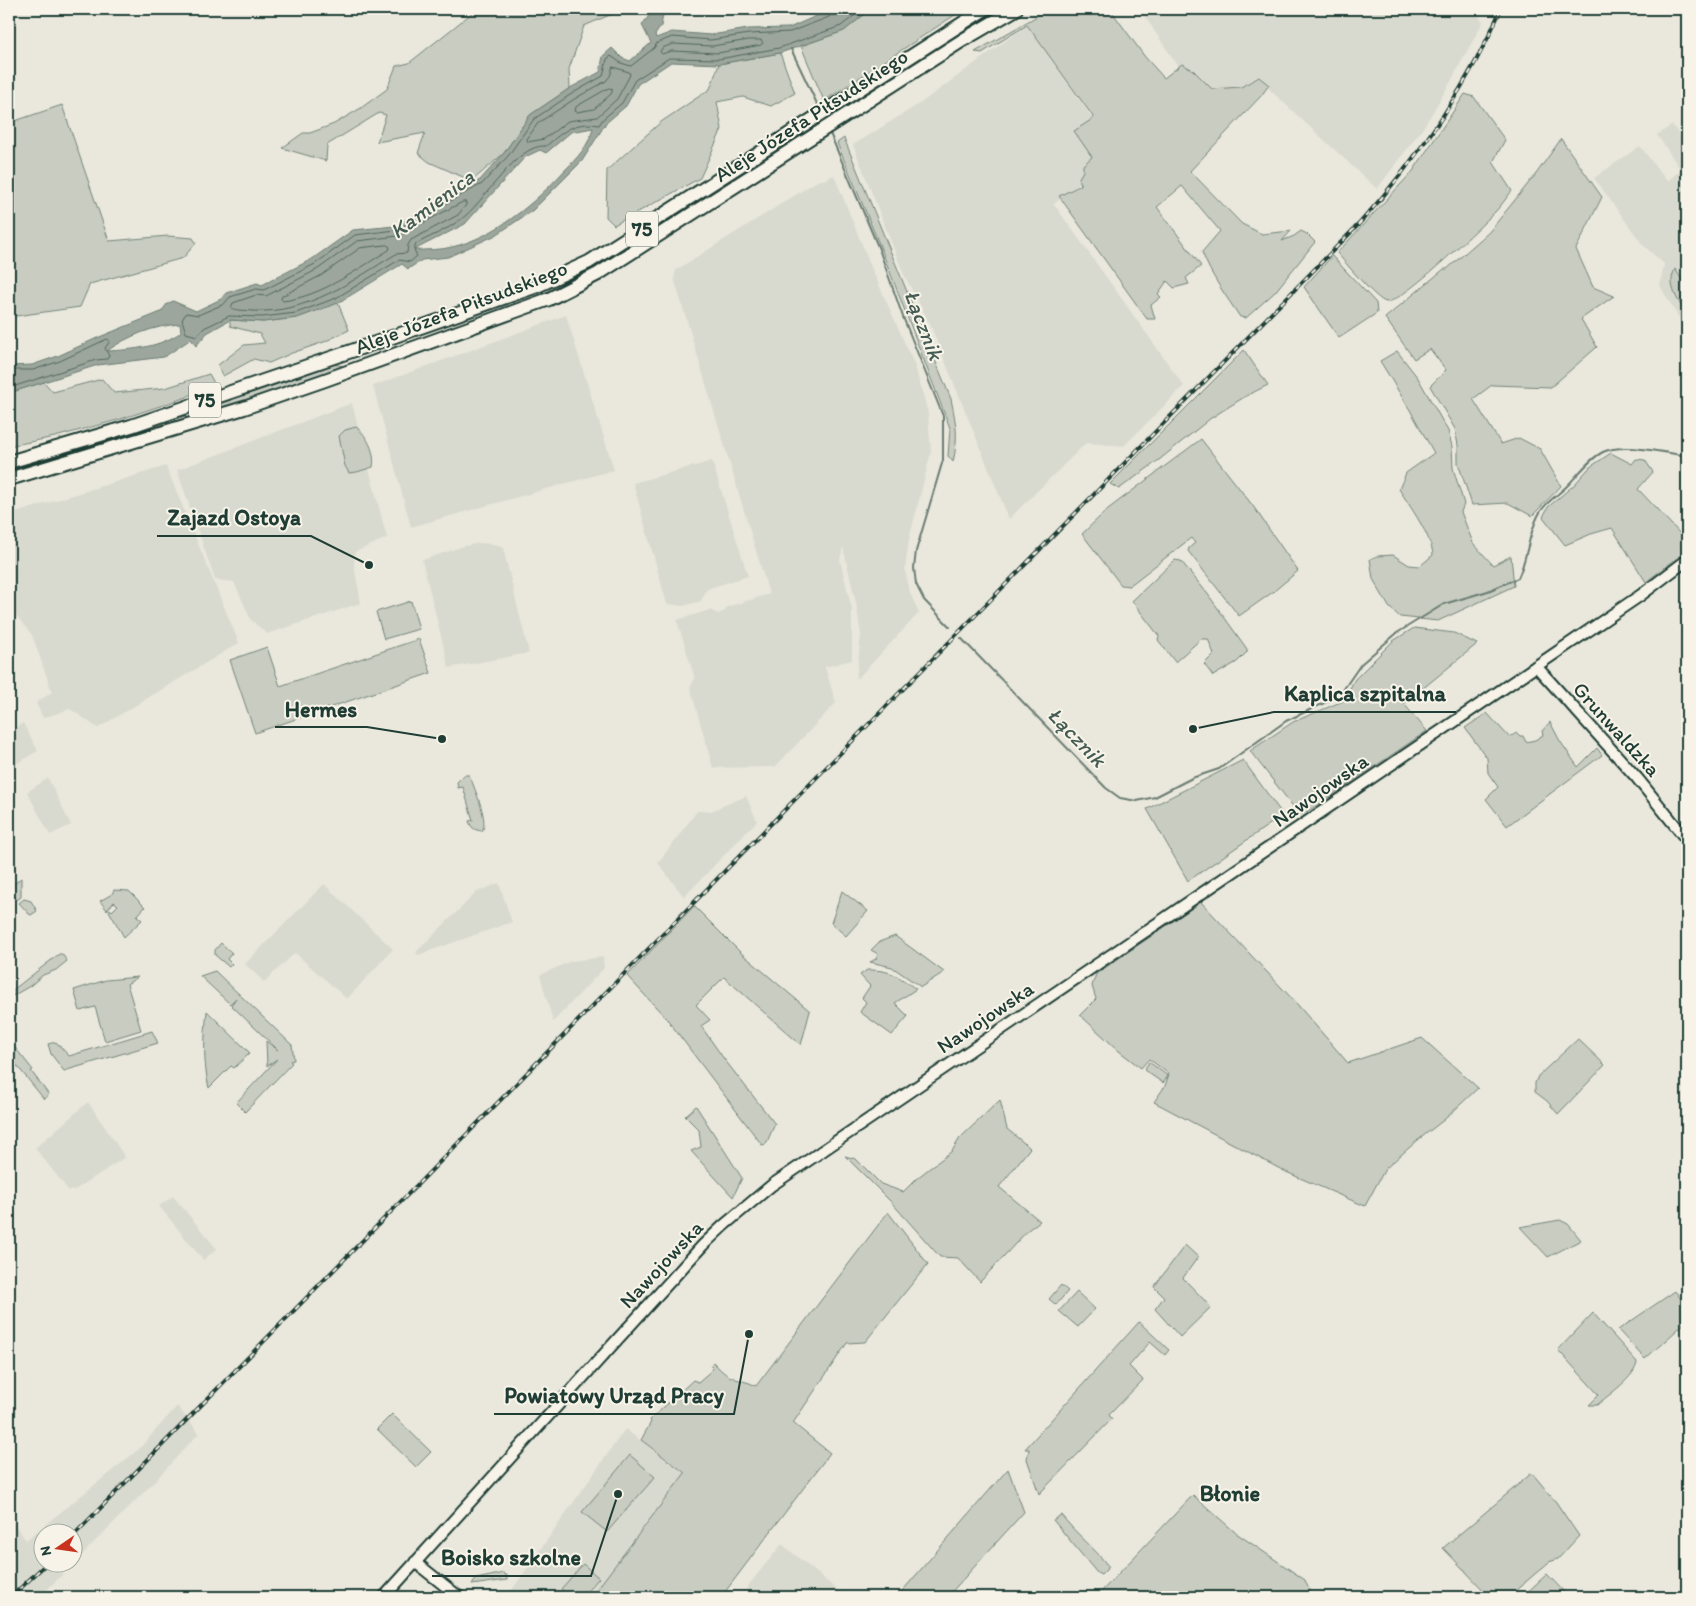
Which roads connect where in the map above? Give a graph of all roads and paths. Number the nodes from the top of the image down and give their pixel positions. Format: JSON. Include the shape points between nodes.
{"nodes":[{"id":1,"x":985,"y":9,"type":"edge"},
{"id":2,"x":1016,"y":9,"type":"edge"},
{"id":3,"x":674,"y":208,"type":"junction"},
{"id":4,"x":682,"y":221,"type":"junction"},
{"id":5,"x":466,"y":311,"type":"junction"},
{"id":6,"x":470,"y":327,"type":"junction"},
{"id":7,"x":9,"y":462,"type":"edge"},
{"id":8,"x":9,"y":479,"type":"edge"},
{"id":9,"x":1687,"y":560,"type":"edge"},
{"id":10,"x":1536,"y":666,"type":"junction"},
{"id":11,"x":1687,"y":840,"type":"edge"},
{"id":12,"x":415,"y":1562,"type":"junction"},
{"id":13,"x":384,"y":1597,"type":"edge"},
{"id":14,"x":459,"y":1597,"type":"edge"}],
"edges":[{"from":1,"to":3,"type":"main road","name":"Aleje Józefa Piłsudskiego","number":"75"},
{"from":2,"to":4,"type":"main road","name":"Aleje Józefa Piłsudskiego","number":"75"},
{"from":3,"to":4,"type":"main road"},
{"from":3,"to":5,"type":"main road","name":"Aleje Józefa Piłsudskiego","number":"75","via":[[589,262],[537,286]]},
{"from":4,"to":6,"type":"main road","name":"Aleje Józefa Piłsudskiego","number":"75","via":[[573,288]]},
{"from":5,"to":6,"type":"main road"},
{"from":5,"to":7,"type":"main road","name":"Aleje Józefa Piłsudskiego","number":"75","via":[[131,426]]},
{"from":6,"to":8,"type":"main road","name":"Aleje Józefa Piłsudskiego","number":"75","via":[[244,408]]},
{"from":9,"to":10,"type":"street","name":"Nawojowska"},
{"from":10,"to":11,"type":"street","name":"Grunwaldzka","via":[[1637,778]]},
{"from":10,"to":12,"type":"street","name":"Nawojowska","via":[[766,1191],[722,1226]]},
{"from":12,"to":13,"type":"street","name":"Nawojowska"},
{"from":12,"to":14,"type":"street"}]}
